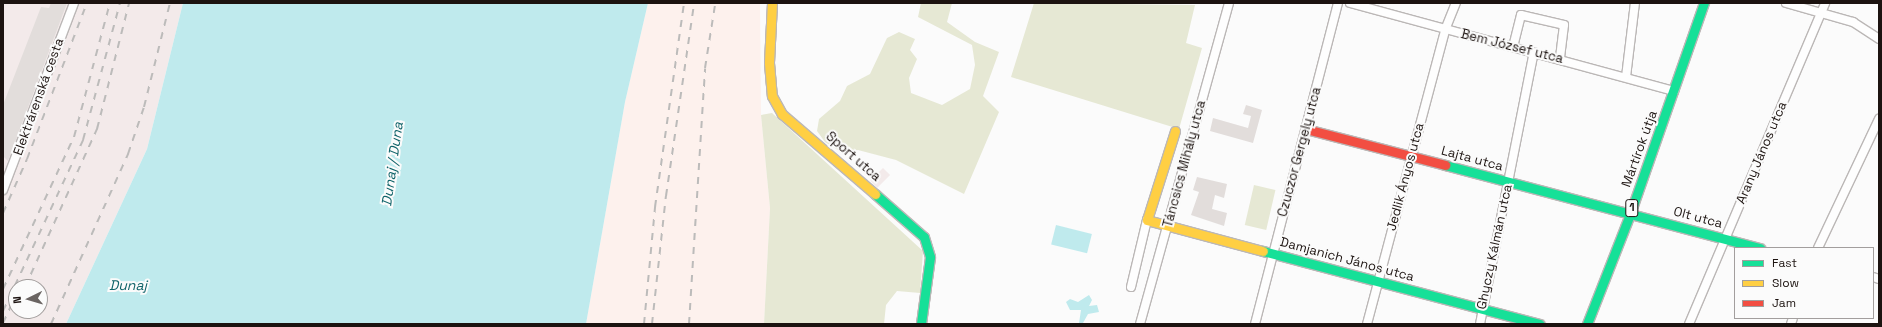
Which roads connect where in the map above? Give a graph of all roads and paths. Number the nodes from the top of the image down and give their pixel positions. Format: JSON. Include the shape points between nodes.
{"nodes":[{"id":1,"x":74,"y":3,"type":"edge"},
{"id":2,"x":772,"y":3,"type":"edge"},
{"id":3,"x":1229,"y":3,"type":"edge"},
{"id":4,"x":1338,"y":3,"type":"edge"},
{"id":5,"x":1350,"y":3,"type":"edge"},
{"id":6,"x":1456,"y":3,"type":"edge"},
{"id":7,"x":1636,"y":3,"type":"edge"},
{"id":8,"x":1704,"y":3,"type":"edge"},
{"id":9,"x":1786,"y":3,"type":"edge"},
{"id":10,"x":1825,"y":3,"type":"edge"},
{"id":11,"x":1820,"y":13,"type":"junction"},
{"id":12,"x":1445,"y":30,"type":"junction"},
{"id":13,"x":1879,"y":39,"type":"edge"},
{"id":14,"x":1513,"y":47,"type":"junction"},
{"id":15,"x":1534,"y":52,"type":"junction"},
{"id":16,"x":1560,"y":58,"type":"junction"},
{"id":17,"x":1626,"y":77,"type":"junction"},
{"id":18,"x":1674,"y":90,"type":"junction"},
{"id":19,"x":1879,"y":119,"type":"edge"},
{"id":20,"x":1306,"y":129,"type":"junction"},
{"id":21,"x":1175,"y":131,"type":"dead end"},
{"id":22,"x":1412,"y":156,"type":"junction"},
{"id":23,"x":1509,"y":183,"type":"junction"},
{"id":24,"x":3,"y":190,"type":"edge"},
{"id":25,"x":1630,"y":214,"type":"junction"},
{"id":26,"x":1147,"y":220,"type":"junction"},
{"id":27,"x":1168,"y":225,"type":"junction"},
{"id":28,"x":1725,"y":239,"type":"junction"},
{"id":29,"x":1756,"y":247,"type":"edge"},
{"id":30,"x":1818,"y":247,"type":"edge"},
{"id":31,"x":1274,"y":254,"type":"junction"},
{"id":32,"x":1378,"y":281,"type":"junction"},
{"id":33,"x":1131,"y":287,"type":"dead end"},
{"id":34,"x":1482,"y":309,"type":"junction"},
{"id":35,"x":921,"y":324,"type":"edge"},
{"id":36,"x":1140,"y":324,"type":"edge"},
{"id":37,"x":1255,"y":324,"type":"edge"},
{"id":38,"x":1367,"y":324,"type":"edge"},
{"id":39,"x":1480,"y":324,"type":"edge"},
{"id":40,"x":1540,"y":324,"type":"edge"},
{"id":41,"x":1587,"y":324,"type":"edge"},
{"id":42,"x":1689,"y":324,"type":"edge"}],
"edges":[{"from":1,"to":24,"type":"street","name":"Elektrárenská cesta"},
{"from":2,"to":35,"type":"street","name":"Sport utca","via":[[769,63],[772,96],[782,114],[918,230],[928,244],[930,257]]},
{"from":3,"to":27,"type":"street","name":"Táncsics Mihály utca"},
{"from":4,"to":20,"type":"street","name":"Czuczor Gergely utca"},
{"from":5,"to":12,"type":"street","name":"Bem József utca"},
{"from":6,"to":12,"type":"street","name":"Jedlik Ányos utca"},
{"from":7,"to":17,"type":"street"},
{"from":8,"to":18,"type":"street","name":"Mártírok útja","number":"1"},
{"from":9,"to":11,"type":"street"},
{"from":10,"to":11,"type":"street","name":"Arany János utca"},
{"from":11,"to":13,"type":"street","via":[[1853,22]]},
{"from":11,"to":28,"type":"street","name":"Arany János utca"},
{"from":12,"to":14,"type":"street","name":"Bem József utca"},
{"from":12,"to":22,"type":"street","name":"Jedlik Ányos utca"},
{"from":14,"to":15,"type":"street","name":"Bem József utca"},
{"from":14,"to":16,"type":"street","via":[[1521,15],[1564,25]]},
{"from":15,"to":16,"type":"street","name":"Bem József utca"},
{"from":15,"to":23,"type":"street","name":"Ghyczy Kálmán utca"},
{"from":16,"to":17,"type":"street","name":"Bem József utca"},
{"from":17,"to":18,"type":"street","name":"Bem József utca"},
{"from":18,"to":25,"type":"street","name":"Mártírok útja","number":"1"},
{"from":19,"to":30,"type":"street"},
{"from":20,"to":22,"type":"street","name":"Lajta utca"},
{"from":20,"to":31,"type":"street","name":"Czuczor Gergely utca"},
{"from":21,"to":26,"type":"street"},
{"from":22,"to":23,"type":"street","name":"Lajta utca"},
{"from":22,"to":32,"type":"street","name":"Jedlik Ányos utca"},
{"from":23,"to":25,"type":"street","name":"Lajta utca"},
{"from":23,"to":34,"type":"street","name":"Ghyczy Kálmán utca"},
{"from":25,"to":28,"type":"street","name":"Olt utca"},
{"from":25,"to":41,"type":"street","name":"Mártírok útja","number":"1"},
{"from":26,"to":27,"type":"street","name":"Damjanich János utca"},
{"from":26,"to":33,"type":"street"},
{"from":27,"to":31,"type":"street","name":"Damjanich János utca"},
{"from":27,"to":36,"type":"street","name":"Táncsics Mihály utca"},
{"from":28,"to":29,"type":"street","name":"Olt utca"},
{"from":28,"to":42,"type":"street","name":"Arany János utca"},
{"from":31,"to":32,"type":"street","name":"Damjanich János utca"},
{"from":31,"to":37,"type":"street","name":"Czuczor Gergely utca"},
{"from":32,"to":34,"type":"street","name":"Damjanich János utca"},
{"from":32,"to":38,"type":"street","name":"Jedlik Ányos utca"},
{"from":34,"to":39,"type":"street","name":"Ghyczy Kálmán utca"},
{"from":34,"to":40,"type":"street","name":"Damjanich János utca"}]}
